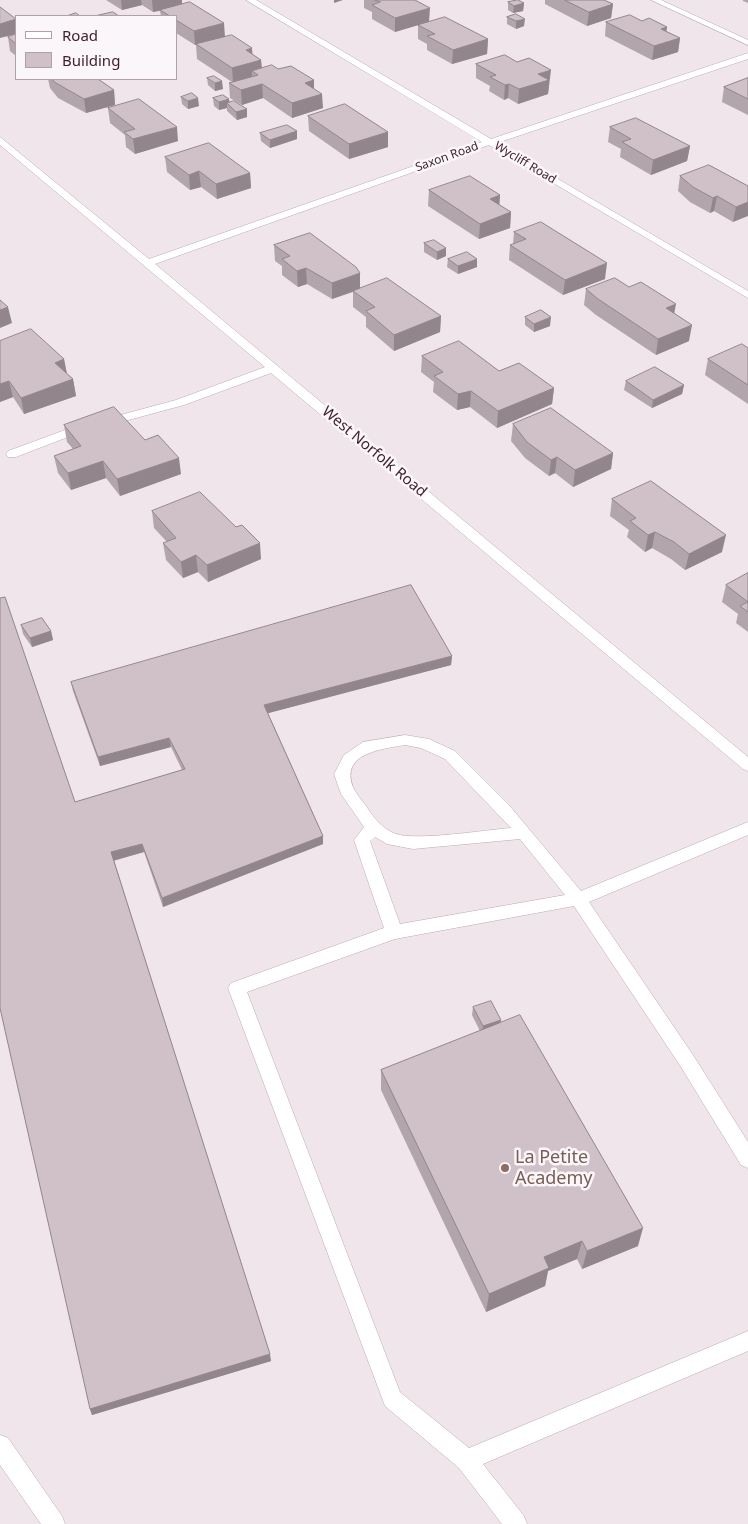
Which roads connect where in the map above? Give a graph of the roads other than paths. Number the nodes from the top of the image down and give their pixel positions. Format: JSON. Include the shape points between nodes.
{"nodes":[{"id":1,"x":250,"y":0,"type":"edge"},
{"id":2,"x":655,"y":0,"type":"edge"},
{"id":3,"x":748,"y":43,"type":"edge"},
{"id":4,"x":748,"y":56,"type":"edge"},
{"id":5,"x":0,"y":140,"type":"edge"},
{"id":6,"x":490,"y":142,"type":"junction"},
{"id":7,"x":149,"y":263,"type":"junction"},
{"id":8,"x":748,"y":295,"type":"edge"},
{"id":9,"x":274,"y":368,"type":"junction"},
{"id":10,"x":12,"y":454,"type":"dead end"},
{"id":11,"x":748,"y":765,"type":"edge"},
{"id":12,"x":373,"y":828,"type":"junction"},
{"id":13,"x":748,"y":828,"type":"edge"},
{"id":14,"x":524,"y":834,"type":"junction"},
{"id":15,"x":578,"y":899,"type":"junction"},
{"id":16,"x":394,"y":932,"type":"junction"},
{"id":17,"x":748,"y":1159,"type":"edge"},
{"id":18,"x":748,"y":1341,"type":"edge"},
{"id":19,"x":0,"y":1446,"type":"edge"},
{"id":20,"x":467,"y":1460,"type":"junction"},
{"id":21,"x":54,"y":1524,"type":"edge"},
{"id":22,"x":516,"y":1524,"type":"edge"}],
"edges":[{"from":1,"to":6,"type":"street","name":"Wycliff Road"},
{"from":2,"to":3,"type":"street"},
{"from":4,"to":6,"type":"street","name":"Saxon Road"},
{"from":5,"to":7,"type":"street","name":"West Norfolk Road"},
{"from":6,"to":7,"type":"street","name":"Saxon Road"},
{"from":6,"to":8,"type":"street","name":"Wycliff Road"},
{"from":7,"to":9,"type":"street","name":"West Norfolk Road"},
{"from":9,"to":10,"type":"street","via":[[168,406],[86,427]]},
{"from":9,"to":11,"type":"street","name":"West Norfolk Road"},
{"from":12,"to":14,"type":"street","via":[[393,840],[413,843]]},
{"from":12,"to":14,"type":"street","via":[[346,790],[342,774],[349,759],[368,746],[405,740],[424,743],[450,755]]},
{"from":12,"to":16,"type":"street","via":[[362,840]]},
{"from":13,"to":15,"type":"street"},
{"from":14,"to":15,"type":"street"},
{"from":15,"to":16,"type":"street"},
{"from":15,"to":17,"type":"street","via":[[687,1061]]},
{"from":16,"to":20,"type":"street","via":[[237,988],[392,1399]]},
{"from":18,"to":20,"type":"street"},
{"from":19,"to":21,"type":"street"},
{"from":20,"to":22,"type":"street"}]}
